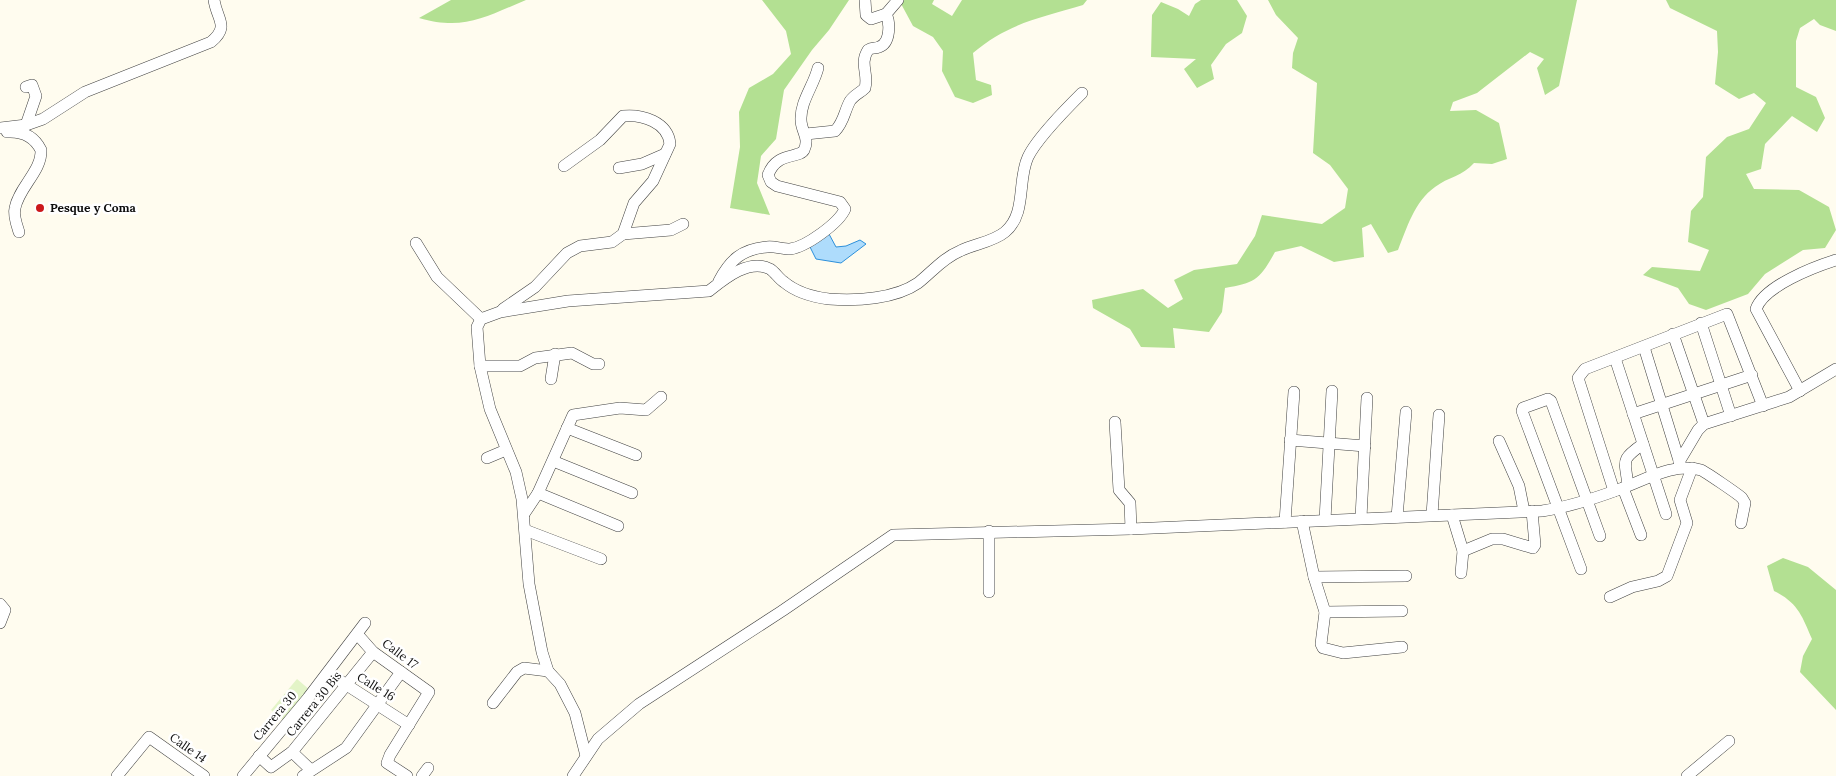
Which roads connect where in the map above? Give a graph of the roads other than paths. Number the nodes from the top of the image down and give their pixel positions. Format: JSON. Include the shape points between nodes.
{"nodes":[{"id":1,"x":214,"y":0,"type":"edge"},
{"id":2,"x":865,"y":0,"type":"edge"},
{"id":3,"x":898,"y":0,"type":"edge"},
{"id":4,"x":886,"y":14,"type":"junction"},
{"id":5,"x":818,"y":68,"type":"dead end"},
{"id":6,"x":26,"y":87,"type":"dead end"},
{"id":7,"x":1082,"y":94,"type":"dead end"},
{"id":8,"x":26,"y":124,"type":"junction"},
{"id":9,"x":0,"y":128,"type":"edge"},
{"id":10,"x":0,"y":132,"type":"edge"},
{"id":11,"x":806,"y":134,"type":"junction"},
{"id":12,"x":665,"y":154,"type":"junction"},
{"id":13,"x":564,"y":166,"type":"dead end"},
{"id":14,"x":619,"y":168,"type":"dead end"},
{"id":15,"x":683,"y":224,"type":"dead end"},
{"id":16,"x":19,"y":232,"type":"dead end"},
{"id":17,"x":623,"y":234,"type":"junction"},
{"id":18,"x":416,"y":243,"type":"dead end"},
{"id":19,"x":1836,"y":260,"type":"edge"},
{"id":20,"x":717,"y":284,"type":"junction"},
{"id":21,"x":500,"y":312,"type":"junction"},
{"id":22,"x":481,"y":319,"type":"junction"},
{"id":23,"x":1701,"y":323,"type":"junction"},
{"id":24,"x":1673,"y":334,"type":"junction"},
{"id":25,"x":1644,"y":347,"type":"junction"},
{"id":26,"x":556,"y":354,"type":"junction"},
{"id":27,"x":1615,"y":358,"type":"junction"},
{"id":28,"x":599,"y":364,"type":"dead end"},
{"id":29,"x":480,"y":366,"type":"junction"},
{"id":30,"x":1836,"y":369,"type":"edge"},
{"id":31,"x":1752,"y":375,"type":"junction"},
{"id":32,"x":551,"y":379,"type":"dead end"},
{"id":33,"x":1721,"y":385,"type":"junction"},
{"id":34,"x":1332,"y":391,"type":"dead end"},
{"id":35,"x":1800,"y":391,"type":"junction"},
{"id":36,"x":1294,"y":392,"type":"dead end"},
{"id":37,"x":1694,"y":394,"type":"junction"},
{"id":38,"x":661,"y":397,"type":"dead end"},
{"id":39,"x":1367,"y":398,"type":"dead end"},
{"id":40,"x":1662,"y":404,"type":"junction"},
{"id":41,"x":1763,"y":406,"type":"junction"},
{"id":42,"x":1406,"y":412,"type":"dead end"},
{"id":43,"x":1633,"y":414,"type":"junction"},
{"id":44,"x":1439,"y":415,"type":"dead end"},
{"id":45,"x":1731,"y":416,"type":"junction"},
{"id":46,"x":1115,"y":422,"type":"dead end"},
{"id":47,"x":1704,"y":424,"type":"junction"},
{"id":48,"x":567,"y":428,"type":"junction"},
{"id":49,"x":1290,"y":440,"type":"junction"},
{"id":50,"x":1499,"y":441,"type":"dead end"},
{"id":51,"x":1329,"y":442,"type":"junction"},
{"id":52,"x":1643,"y":444,"type":"junction"},
{"id":53,"x":1365,"y":446,"type":"junction"},
{"id":54,"x":506,"y":450,"type":"junction"},
{"id":55,"x":636,"y":454,"type":"dead end"},
{"id":56,"x":488,"y":458,"type":"dead end"},
{"id":57,"x":553,"y":461,"type":"junction"},
{"id":58,"x":1684,"y":466,"type":"junction"},
{"id":59,"x":1653,"y":475,"type":"junction"},
{"id":60,"x":1622,"y":488,"type":"junction"},
{"id":61,"x":538,"y":493,"type":"junction"},
{"id":62,"x":632,"y":493,"type":"dead end"},
{"id":63,"x":1587,"y":498,"type":"junction"},
{"id":64,"x":1558,"y":509,"type":"junction"},
{"id":65,"x":1528,"y":511,"type":"junction"},
{"id":66,"x":524,"y":514,"type":"junction"},
{"id":67,"x":1666,"y":514,"type":"dead end"},
{"id":68,"x":1452,"y":515,"type":"junction"},
{"id":69,"x":1432,"y":516,"type":"junction"},
{"id":70,"x":1397,"y":517,"type":"junction"},
{"id":71,"x":1361,"y":518,"type":"junction"},
{"id":72,"x":1325,"y":520,"type":"junction"},
{"id":73,"x":1302,"y":521,"type":"junction"},
{"id":74,"x":1284,"y":522,"type":"junction"},
{"id":75,"x":1741,"y":523,"type":"dead end"},
{"id":76,"x":618,"y":526,"type":"dead end"},
{"id":77,"x":1131,"y":529,"type":"junction"},
{"id":78,"x":525,"y":530,"type":"junction"},
{"id":79,"x":989,"y":531,"type":"junction"},
{"id":80,"x":1641,"y":535,"type":"dead end"},
{"id":81,"x":1600,"y":536,"type":"dead end"},
{"id":82,"x":1463,"y":551,"type":"junction"},
{"id":83,"x":601,"y":559,"type":"dead end"},
{"id":84,"x":1581,"y":569,"type":"dead end"},
{"id":85,"x":1461,"y":574,"type":"dead end"},
{"id":86,"x":1406,"y":576,"type":"dead end"},
{"id":87,"x":1314,"y":577,"type":"junction"},
{"id":88,"x":989,"y":592,"type":"dead end"},
{"id":89,"x":1610,"y":597,"type":"dead end"},
{"id":90,"x":0,"y":604,"type":"edge"},
{"id":91,"x":1402,"y":611,"type":"dead end"},
{"id":92,"x":1325,"y":612,"type":"junction"},
{"id":93,"x":0,"y":623,"type":"edge"},
{"id":94,"x":365,"y":624,"type":"dead end"},
{"id":95,"x":358,"y":635,"type":"junction"},
{"id":96,"x":1402,"y":647,"type":"dead end"},
{"id":97,"x":373,"y":652,"type":"junction"},
{"id":98,"x":401,"y":672,"type":"junction"},
{"id":99,"x":548,"y":672,"type":"junction"},
{"id":100,"x":328,"y":674,"type":"junction"},
{"id":101,"x":347,"y":686,"type":"junction"},
{"id":102,"x":493,"y":703,"type":"dead end"},
{"id":103,"x":379,"y":705,"type":"junction"},
{"id":104,"x":409,"y":725,"type":"junction"},
{"id":105,"x":1729,"y":741,"type":"dead end"},
{"id":106,"x":292,"y":752,"type":"junction"},
{"id":107,"x":259,"y":756,"type":"junction"},
{"id":108,"x":586,"y":756,"type":"junction"},
{"id":109,"x":307,"y":773,"type":"edge"},
{"id":110,"x":117,"y":776,"type":"edge"},
{"id":111,"x":204,"y":776,"type":"edge"},
{"id":112,"x":243,"y":776,"type":"edge"},
{"id":113,"x":407,"y":776,"type":"edge"},
{"id":114,"x":573,"y":776,"type":"edge"},
{"id":115,"x":1687,"y":776,"type":"edge"}],
"edges":[{"from":1,"to":8,"type":"street","via":[[222,28],[221,34],[211,42],[85,92],[43,119]]},
{"from":2,"to":4,"type":"street","via":[[866,14],[870,18]]},
{"from":3,"to":4,"type":"street"},
{"from":4,"to":11,"type":"street","via":[[890,28],[887,36],[883,44],[868,50],[863,58],[867,80],[865,88],[848,103],[841,125],[835,131]]},
{"from":5,"to":11,"type":"street","via":[[800,121]]},
{"from":6,"to":8,"type":"street","via":[[32,85],[36,96]]},
{"from":7,"to":20,"type":"street","via":[[1028,155],[1019,205],[1014,221],[1006,231],[946,258],[916,284],[885,296],[831,299],[796,290],[770,269],[760,266],[743,269]]},
{"from":8,"to":9,"type":"street"},
{"from":10,"to":16,"type":"street","via":[[30,136],[42,150],[39,164],[15,208]]},
{"from":11,"to":20,"type":"street","via":[[804,150],[800,154],[776,160],[768,175],[771,182],[840,202],[845,209],[842,217],[792,248],[768,246],[740,254],[732,260]]},
{"from":12,"to":13,"type":"street","via":[[670,144],[666,131],[640,116],[623,116],[600,140]]},
{"from":12,"to":14,"type":"street","via":[[642,164]]},
{"from":12,"to":17,"type":"street","via":[[653,181],[634,203]]},
{"from":15,"to":17,"type":"street","via":[[671,230]]},
{"from":17,"to":21,"type":"street","via":[[612,242],[580,246],[567,253],[535,287]]},
{"from":18,"to":22,"type":"street","via":[[437,278]]},
{"from":19,"to":35,"type":"street","via":[[1817,266],[1769,292],[1756,309]]},
{"from":20,"to":21,"type":"street","via":[[709,291],[696,293],[596,298]]},
{"from":21,"to":22,"type":"street"},
{"from":22,"to":29,"type":"street","via":[[477,327]]},
{"from":23,"to":24,"type":"street"},
{"from":23,"to":31,"type":"street","via":[[1729,316]]},
{"from":23,"to":33,"type":"street"},
{"from":24,"to":25,"type":"street"},
{"from":24,"to":37,"type":"street"},
{"from":25,"to":27,"type":"street"},
{"from":25,"to":40,"type":"street"},
{"from":26,"to":28,"type":"street","via":[[572,353]]},
{"from":26,"to":29,"type":"street","via":[[535,358],[520,366]]},
{"from":26,"to":32,"type":"street"},
{"from":27,"to":43,"type":"street"},
{"from":27,"to":60,"type":"street","via":[[1585,369],[1578,378]]},
{"from":29,"to":54,"type":"street","via":[[490,409]]},
{"from":30,"to":35,"type":"street"},
{"from":31,"to":33,"type":"street"},
{"from":31,"to":41,"type":"street"},
{"from":33,"to":37,"type":"street"},
{"from":33,"to":45,"type":"street"},
{"from":34,"to":51,"type":"street"},
{"from":35,"to":41,"type":"street"},
{"from":36,"to":49,"type":"street"},
{"from":37,"to":40,"type":"street"},
{"from":37,"to":47,"type":"street"},
{"from":38,"to":48,"type":"street","via":[[646,410],[620,408],[573,415]]},
{"from":39,"to":53,"type":"street"},
{"from":40,"to":43,"type":"street"},
{"from":40,"to":58,"type":"street"},
{"from":41,"to":45,"type":"street"},
{"from":42,"to":70,"type":"street"},
{"from":43,"to":52,"type":"street"},
{"from":44,"to":69,"type":"street"},
{"from":45,"to":47,"type":"street"},
{"from":46,"to":77,"type":"street","via":[[1119,490],[1130,503]]},
{"from":47,"to":58,"type":"street","via":[[1698,430]]},
{"from":48,"to":55,"type":"street"},
{"from":48,"to":57,"type":"street"},
{"from":49,"to":51,"type":"street"},
{"from":49,"to":74,"type":"street"},
{"from":50,"to":65,"type":"street"},
{"from":51,"to":53,"type":"street"},
{"from":51,"to":72,"type":"street"},
{"from":52,"to":59,"type":"street"},
{"from":52,"to":60,"type":"street","via":[[1627,455]]},
{"from":53,"to":71,"type":"street"},
{"from":54,"to":56,"type":"street"},
{"from":54,"to":66,"type":"street","via":[[516,472]]},
{"from":57,"to":61,"type":"street"},
{"from":57,"to":62,"type":"street"},
{"from":58,"to":59,"type":"street"},
{"from":58,"to":75,"type":"street","via":[[1704,471],[1742,498],[1745,503]]},
{"from":58,"to":89,"type":"street","via":[[1680,500],[1687,523],[1667,576]]},
{"from":59,"to":60,"type":"street"},
{"from":59,"to":67,"type":"street"},
{"from":60,"to":63,"type":"street"},
{"from":60,"to":80,"type":"street"},
{"from":61,"to":66,"type":"street"},
{"from":61,"to":76,"type":"street"},
{"from":63,"to":64,"type":"street"},
{"from":63,"to":64,"type":"street","via":[[1551,401],[1548,399],[1523,408]]},
{"from":63,"to":81,"type":"street"},
{"from":64,"to":65,"type":"street"},
{"from":64,"to":84,"type":"street"},
{"from":65,"to":68,"type":"street"},
{"from":65,"to":82,"type":"street","via":[[1533,548],[1504,539],[1492,539]]},
{"from":66,"to":78,"type":"street"},
{"from":68,"to":69,"type":"street"},
{"from":68,"to":82,"type":"street"},
{"from":69,"to":70,"type":"street"},
{"from":70,"to":71,"type":"street"},
{"from":71,"to":72,"type":"street"},
{"from":72,"to":73,"type":"street"},
{"from":73,"to":74,"type":"street"},
{"from":73,"to":87,"type":"street"},
{"from":74,"to":77,"type":"street"},
{"from":77,"to":79,"type":"street"},
{"from":78,"to":83,"type":"street"},
{"from":78,"to":99,"type":"street","via":[[529,584]]},
{"from":79,"to":88,"type":"street"},
{"from":79,"to":108,"type":"street","via":[[893,535],[639,704],[598,739]]},
{"from":82,"to":85,"type":"street"},
{"from":86,"to":87,"type":"street"},
{"from":87,"to":92,"type":"street"},
{"from":90,"to":93,"type":"street","via":[[5,610]]},
{"from":91,"to":92,"type":"street"},
{"from":92,"to":96,"type":"street","via":[[1321,644],[1328,650],[1343,653]]},
{"from":94,"to":95,"type":"street","name":"Carrera 30"},
{"from":95,"to":97,"type":"street","name":"Calle 17"},
{"from":95,"to":100,"type":"street","name":"Carrera 30"},
{"from":97,"to":98,"type":"street","name":"Calle 17"},
{"from":97,"to":101,"type":"street","name":"Carrera 30 Bis"},
{"from":98,"to":103,"type":"street"},
{"from":98,"to":104,"type":"street","name":"Calle 17","via":[[429,692]]},
{"from":99,"to":102,"type":"street","via":[[524,668],[517,672]]},
{"from":99,"to":108,"type":"street","via":[[560,684],[575,713]]},
{"from":100,"to":101,"type":"street","name":"Calle 16"},
{"from":100,"to":107,"type":"street","name":"Carrera 30"},
{"from":101,"to":103,"type":"street","name":"Calle 16"},
{"from":101,"to":106,"type":"street","name":"Carrera 30 Bis"},
{"from":103,"to":104,"type":"street","name":"Calle 16"},
{"from":103,"to":109,"type":"street","via":[[346,748]]},
{"from":104,"to":113,"type":"street","via":[[387,762]]},
{"from":105,"to":115,"type":"street"},
{"from":106,"to":107,"type":"street","name":"Carrera 30 Bis","via":[[271,766]]},
{"from":106,"to":109,"type":"street"},
{"from":107,"to":112,"type":"street","name":"Carrera 30"},
{"from":108,"to":114,"type":"street"},
{"from":110,"to":111,"type":"street","name":"Calle 14","via":[[149,737]]}]}
